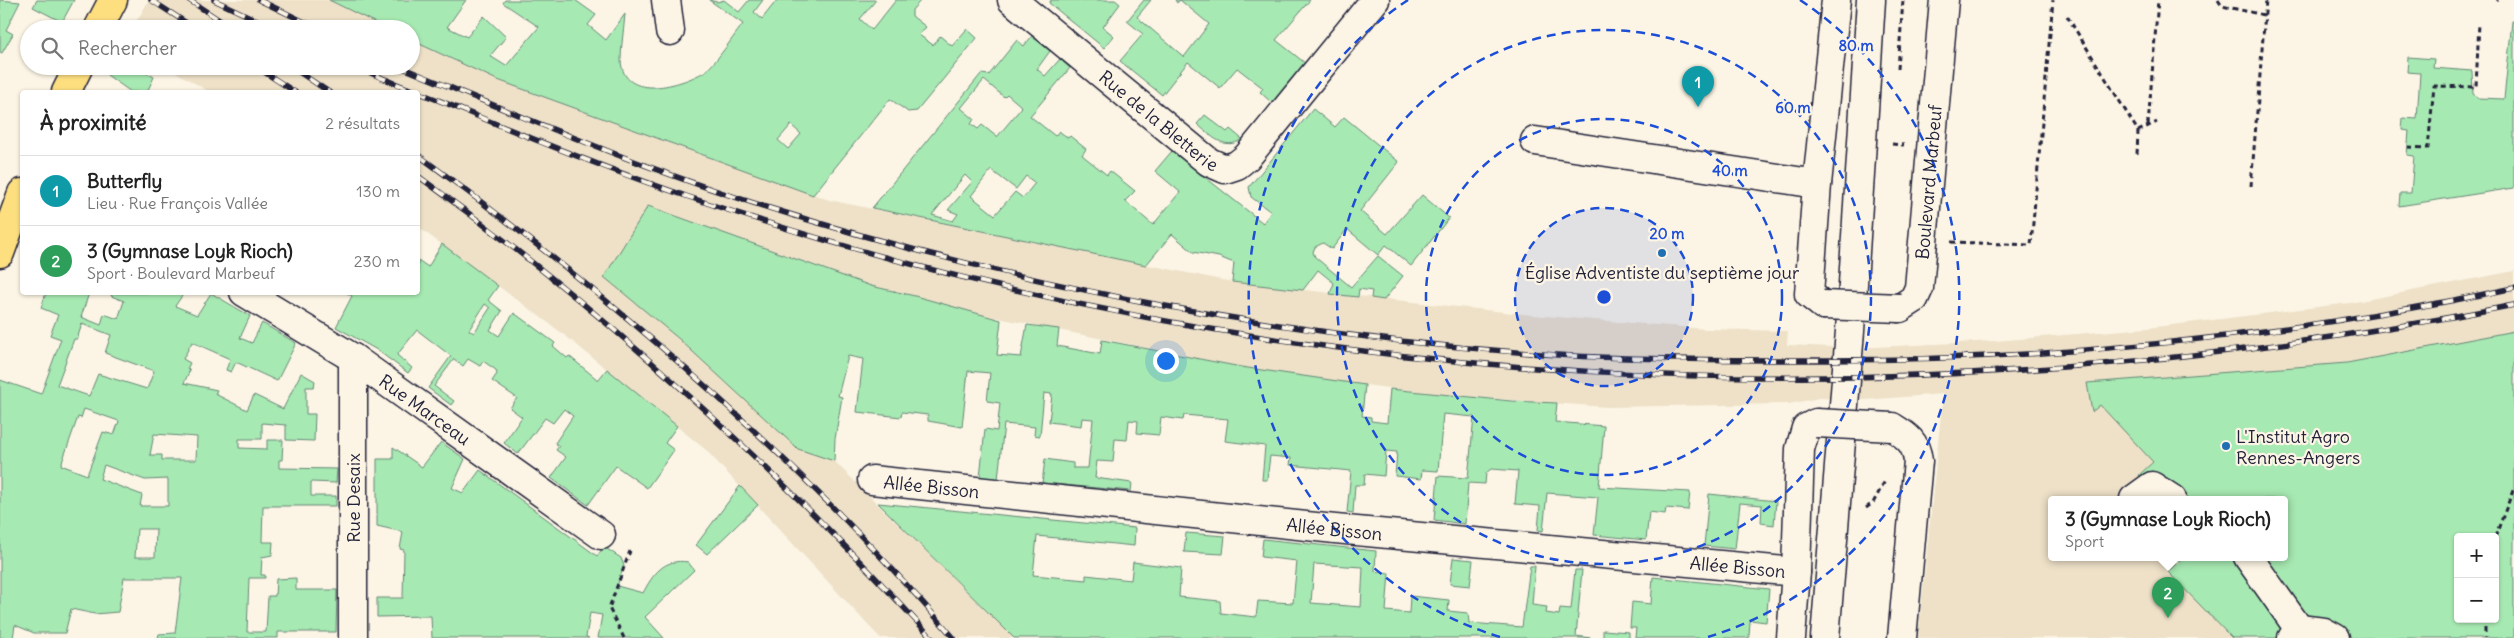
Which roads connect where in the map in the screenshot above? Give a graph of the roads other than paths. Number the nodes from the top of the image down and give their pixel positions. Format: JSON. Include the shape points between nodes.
{"nodes":[{"id":1,"x":112,"y":0,"type":"edge"},
{"id":2,"x":666,"y":0,"type":"edge"},
{"id":3,"x":1012,"y":0,"type":"edge"},
{"id":4,"x":1375,"y":0,"type":"edge"},
{"id":5,"x":1836,"y":0,"type":"edge"},
{"id":6,"x":1871,"y":0,"type":"edge"},
{"id":7,"x":1944,"y":0,"type":"edge"},
{"id":8,"x":102,"y":20,"type":"edge"},
{"id":9,"x":670,"y":31,"type":"dead end"},
{"id":10,"x":74,"y":75,"type":"edge"},
{"id":11,"x":67,"y":90,"type":"edge"},
{"id":12,"x":1535,"y":141,"type":"dead end"},
{"id":13,"x":1817,"y":184,"type":"junction"},
{"id":14,"x":20,"y":198,"type":"edge"},
{"id":15,"x":0,"y":253,"type":"edge"},
{"id":16,"x":249,"y":295,"type":"edge"},
{"id":17,"x":352,"y":358,"type":"junction"},
{"id":18,"x":872,"y":480,"type":"dead end"},
{"id":19,"x":2138,"y":496,"type":"edge"},
{"id":20,"x":2167,"y":496,"type":"edge"},
{"id":21,"x":601,"y":534,"type":"dead end"},
{"id":22,"x":2251,"y":561,"type":"edge"},
{"id":23,"x":1796,"y":572,"type":"junction"},
{"id":24,"x":2296,"y":633,"type":"edge"},
{"id":25,"x":353,"y":638,"type":"edge"},
{"id":26,"x":1790,"y":638,"type":"edge"},
{"id":27,"x":1824,"y":638,"type":"edge"},
{"id":28,"x":1902,"y":638,"type":"edge"},
{"id":29,"x":2334,"y":638,"type":"edge"}],
"edges":[{"from":1,"to":8,"type":"main road"},
{"from":2,"to":9,"type":"street"},
{"from":3,"to":4,"type":"street","name":"Rue de la Bletterie","via":[[1209,162],[1225,169],[1247,157]]},
{"from":5,"to":13,"type":"street","name":"Boulevard Marbeuf"},
{"from":6,"to":27,"type":"street","via":[[1850,331]]},
{"from":7,"to":13,"type":"street","name":"Boulevard Marbeuf","bridge":true,"via":[[1919,288],[1914,298],[1900,308],[1823,305],[1809,294]]},
{"from":10,"to":11,"type":"main road"},
{"from":12,"to":13,"type":"street"},
{"from":14,"to":15,"type":"main road"},
{"from":16,"to":17,"type":"street","name":"Rue Marceau"},
{"from":17,"to":21,"type":"street","name":"Rue Marceau"},
{"from":17,"to":25,"type":"street","name":"Rue Desaix"},
{"from":18,"to":23,"type":"street","name":"Allée Bisson","via":[[1335,529]]},
{"from":19,"to":20,"type":"street","via":[[2152,486]]},
{"from":22,"to":24,"type":"street"},
{"from":23,"to":26,"type":"street"},
{"from":23,"to":28,"type":"street","bridge":true,"via":[[1800,449],[1806,428],[1816,423],[1892,427],[1910,438],[1917,450],[1918,461]]},
{"from":24,"to":29,"type":"street","via":[[2324,632]]}]}
